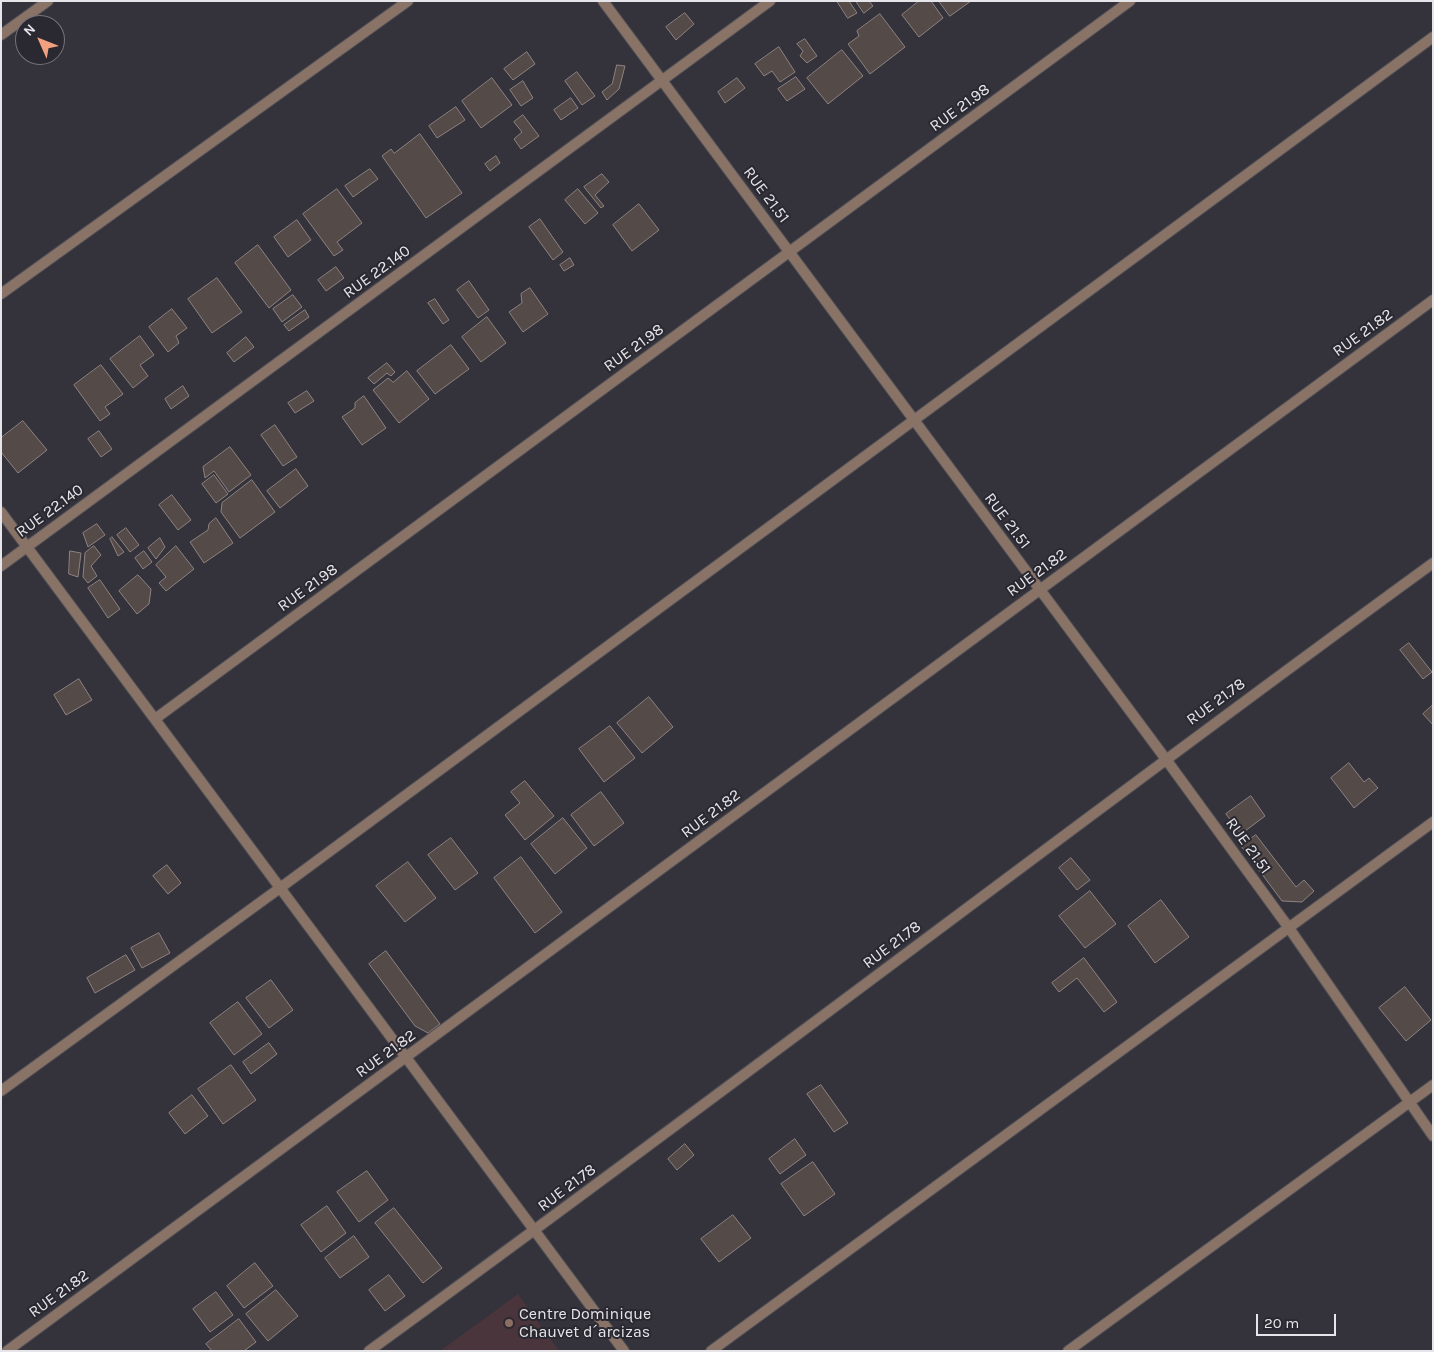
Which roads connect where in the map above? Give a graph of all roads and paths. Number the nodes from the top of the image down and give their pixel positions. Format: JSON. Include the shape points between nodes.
{"nodes":[{"id":1,"x":48,"y":1,"type":"edge"},
{"id":2,"x":408,"y":1,"type":"edge"},
{"id":3,"x":603,"y":1,"type":"edge"},
{"id":4,"x":770,"y":1,"type":"edge"},
{"id":5,"x":1130,"y":1,"type":"edge"},
{"id":6,"x":1,"y":35,"type":"edge"},
{"id":7,"x":1433,"y":37,"type":"edge"},
{"id":8,"x":662,"y":81,"type":"junction"},
{"id":9,"x":789,"y":252,"type":"junction"},
{"id":10,"x":1,"y":294,"type":"edge"},
{"id":11,"x":1433,"y":300,"type":"edge"},
{"id":12,"x":914,"y":421,"type":"junction"},
{"id":13,"x":1,"y":512,"type":"edge"},
{"id":14,"x":27,"y":547,"type":"junction"},
{"id":15,"x":1433,"y":563,"type":"edge"},
{"id":16,"x":1,"y":566,"type":"edge"},
{"id":17,"x":1039,"y":589,"type":"junction"},
{"id":18,"x":156,"y":719,"type":"junction"},
{"id":19,"x":1165,"y":758,"type":"junction"},
{"id":20,"x":1433,"y":822,"type":"edge"},
{"id":21,"x":280,"y":888,"type":"junction"},
{"id":22,"x":1289,"y":928,"type":"junction"},
{"id":23,"x":406,"y":1058,"type":"junction"},
{"id":24,"x":1433,"y":1085,"type":"edge"},
{"id":25,"x":1,"y":1091,"type":"edge"},
{"id":26,"x":1408,"y":1103,"type":"junction"},
{"id":27,"x":1433,"y":1136,"type":"edge"},
{"id":28,"x":535,"y":1230,"type":"junction"},
{"id":29,"x":7,"y":1351,"type":"edge"},
{"id":30,"x":369,"y":1351,"type":"edge"},
{"id":31,"x":624,"y":1351,"type":"edge"},
{"id":32,"x":711,"y":1351,"type":"edge"},
{"id":33,"x":1068,"y":1351,"type":"edge"}],
"edges":[{"from":1,"to":6,"type":"street"},
{"from":2,"to":10,"type":"street"},
{"from":3,"to":8,"type":"street","name":"RUE 21.51"},
{"from":4,"to":8,"type":"street","name":"RUE 22.140"},
{"from":5,"to":9,"type":"street","name":"RUE 21.98"},
{"from":7,"to":12,"type":"street"},
{"from":8,"to":9,"type":"street","name":"RUE 21.51"},
{"from":8,"to":14,"type":"street","name":"RUE 22.140"},
{"from":9,"to":12,"type":"street","name":"RUE 21.51"},
{"from":9,"to":18,"type":"street","name":"RUE 21.98"},
{"from":11,"to":17,"type":"street","name":"RUE 21.82"},
{"from":12,"to":17,"type":"street","name":"RUE 21.51"},
{"from":12,"to":21,"type":"street"},
{"from":13,"to":14,"type":"street"},
{"from":14,"to":16,"type":"street","name":"RUE 22.140"},
{"from":14,"to":18,"type":"street"},
{"from":15,"to":19,"type":"street","name":"RUE 21.78"},
{"from":17,"to":19,"type":"street","name":"RUE 21.51"},
{"from":17,"to":23,"type":"street","name":"RUE 21.82"},
{"from":18,"to":21,"type":"street"},
{"from":19,"to":22,"type":"street","name":"RUE 21.51"},
{"from":19,"to":28,"type":"street","name":"RUE 21.78"},
{"from":20,"to":22,"type":"street"},
{"from":21,"to":23,"type":"street"},
{"from":21,"to":25,"type":"street"},
{"from":22,"to":26,"type":"street","name":"RUE 21.51"},
{"from":22,"to":32,"type":"street"},
{"from":23,"to":28,"type":"street"},
{"from":23,"to":29,"type":"street","name":"RUE 21.82"},
{"from":24,"to":26,"type":"street"},
{"from":26,"to":27,"type":"street","name":"RUE 21.51"},
{"from":26,"to":33,"type":"street"},
{"from":28,"to":30,"type":"street","name":"RUE 21.78"},
{"from":28,"to":31,"type":"street"}]}
